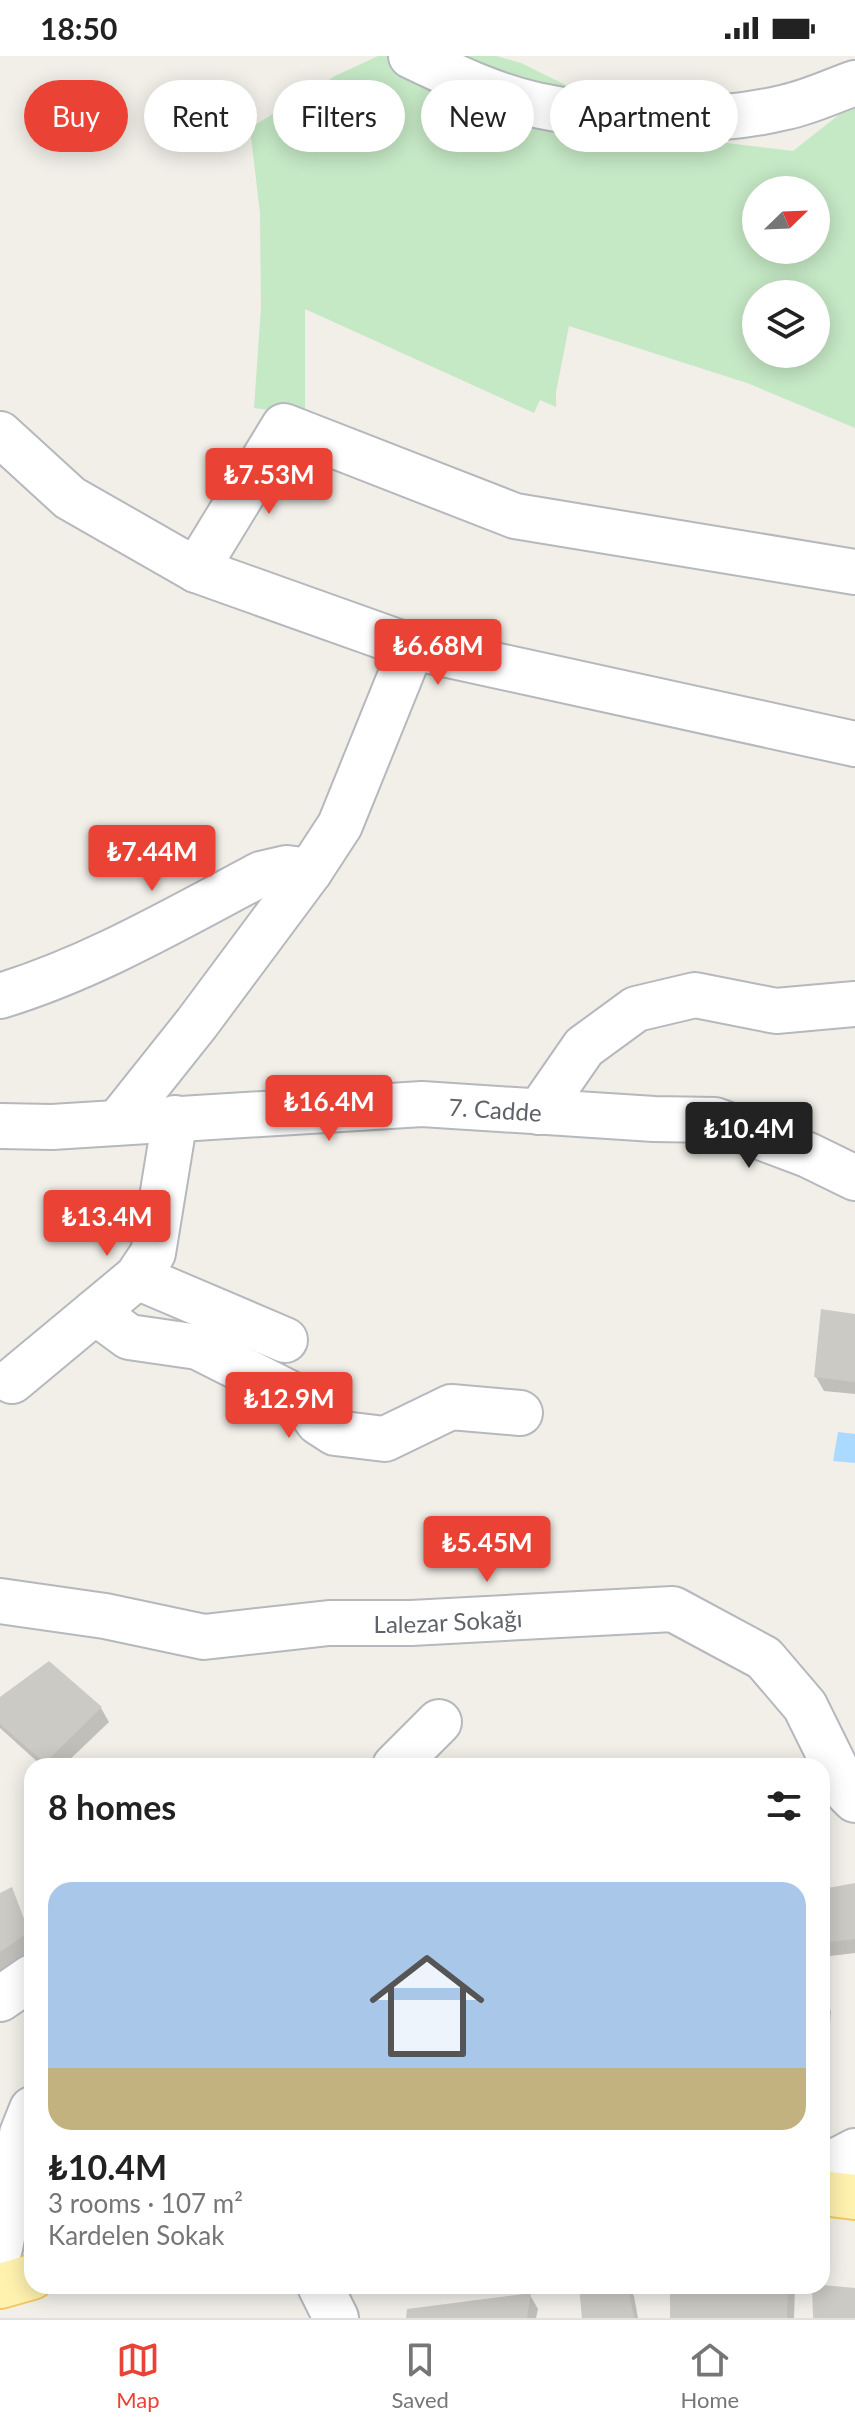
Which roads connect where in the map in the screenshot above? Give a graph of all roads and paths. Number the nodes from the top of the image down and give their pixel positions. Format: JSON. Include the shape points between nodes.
{"nodes":[{"id":1,"x":411,"y":56,"type":"edge"},
{"id":2,"x":855,"y":83,"type":"edge"},
{"id":3,"x":0,"y":434,"type":"edge"},
{"id":4,"x":196,"y":570,"type":"junction"},
{"id":5,"x":855,"y":572,"type":"edge"},
{"id":6,"x":412,"y":647,"type":"junction"},
{"id":7,"x":855,"y":744,"type":"edge"},
{"id":8,"x":310,"y":871,"type":"junction"},
{"id":9,"x":0,"y":996,"type":"edge"},
{"id":10,"x":855,"y":1004,"type":"edge"},
{"id":11,"x":539,"y":1112,"type":"junction"},
{"id":12,"x":175,"y":1118,"type":"junction"},
{"id":13,"x":119,"y":1121,"type":"junction"},
{"id":14,"x":0,"y":1126,"type":"edge"},
{"id":15,"x":855,"y":1178,"type":"edge"},
{"id":16,"x":137,"y":1277,"type":"junction"},
{"id":17,"x":95,"y":1312,"type":"junction"},
{"id":18,"x":285,"y":1340,"type":"dead end"},
{"id":19,"x":12,"y":1381,"type":"dead end"},
{"id":20,"x":520,"y":1413,"type":"dead end"},
{"id":21,"x":0,"y":1601,"type":"edge"},
{"id":22,"x":439,"y":1722,"type":"dead end"},
{"id":23,"x":403,"y":1758,"type":"edge"},
{"id":24,"x":855,"y":1800,"type":"edge"},
{"id":25,"x":830,"y":1810,"type":"edge"},
{"id":26,"x":855,"y":1810,"type":"edge"},
{"id":27,"x":24,"y":1981,"type":"edge"},
{"id":28,"x":0,"y":1999,"type":"edge"},
{"id":29,"x":24,"y":2129,"type":"edge"},
{"id":30,"x":855,"y":2151,"type":"edge"},
{"id":31,"x":830,"y":2164,"type":"edge"},
{"id":32,"x":830,"y":2194,"type":"edge"},
{"id":33,"x":855,"y":2197,"type":"edge"},
{"id":34,"x":0,"y":2248,"type":"edge"},
{"id":35,"x":24,"y":2279,"type":"edge"},
{"id":36,"x":0,"y":2286,"type":"edge"},
{"id":37,"x":324,"y":2294,"type":"edge"},
{"id":38,"x":336,"y":2318,"type":"edge"}],
"edges":[{"from":1,"to":2,"type":"street","via":[[464,82],[536,105],[626,119],[740,115],[787,107]]},
{"from":3,"to":4,"type":"street","via":[[70,498]]},
{"from":4,"to":5,"type":"street","via":[[284,426],[515,516]]},
{"from":4,"to":6,"type":"street"},
{"from":6,"to":7,"type":"street"},
{"from":6,"to":8,"type":"street","via":[[340,825]]},
{"from":8,"to":9,"type":"street","via":[[287,868],[261,874],[114,952]]},
{"from":8,"to":13,"type":"street"},
{"from":10,"to":11,"type":"street","via":[[776,1011],[695,995],[636,1009],[584,1047]]},
{"from":11,"to":12,"type":"street","name":"7. Cadde","via":[[422,1104]]},
{"from":11,"to":15,"type":"street","name":"7. Cadde","via":[[715,1120]]},
{"from":12,"to":13,"type":"street","name":"7. Cadde"},
{"from":12,"to":16,"type":"street","via":[[153,1253]]},
{"from":13,"to":14,"type":"street","name":"7. Cadde"},
{"from":16,"to":17,"type":"street"},
{"from":16,"to":18,"type":"street"},
{"from":17,"to":19,"type":"street"},
{"from":17,"to":20,"type":"street","via":[[129,1337],[198,1347],[303,1400],[318,1422],[335,1433],[385,1439],[451,1407]]},
{"from":21,"to":24,"type":"street","name":"Lalezar Sokağı","via":[[204,1637],[329,1623],[673,1609],[764,1658],[805,1706]]},
{"from":22,"to":23,"type":"street"},
{"from":25,"to":26,"type":"street"},
{"from":27,"to":28,"type":"street"},
{"from":29,"to":34,"type":"street"},
{"from":30,"to":31,"type":"street"},
{"from":32,"to":33,"type":"main road"},
{"from":35,"to":36,"type":"main road"},
{"from":37,"to":38,"type":"street"}]}
